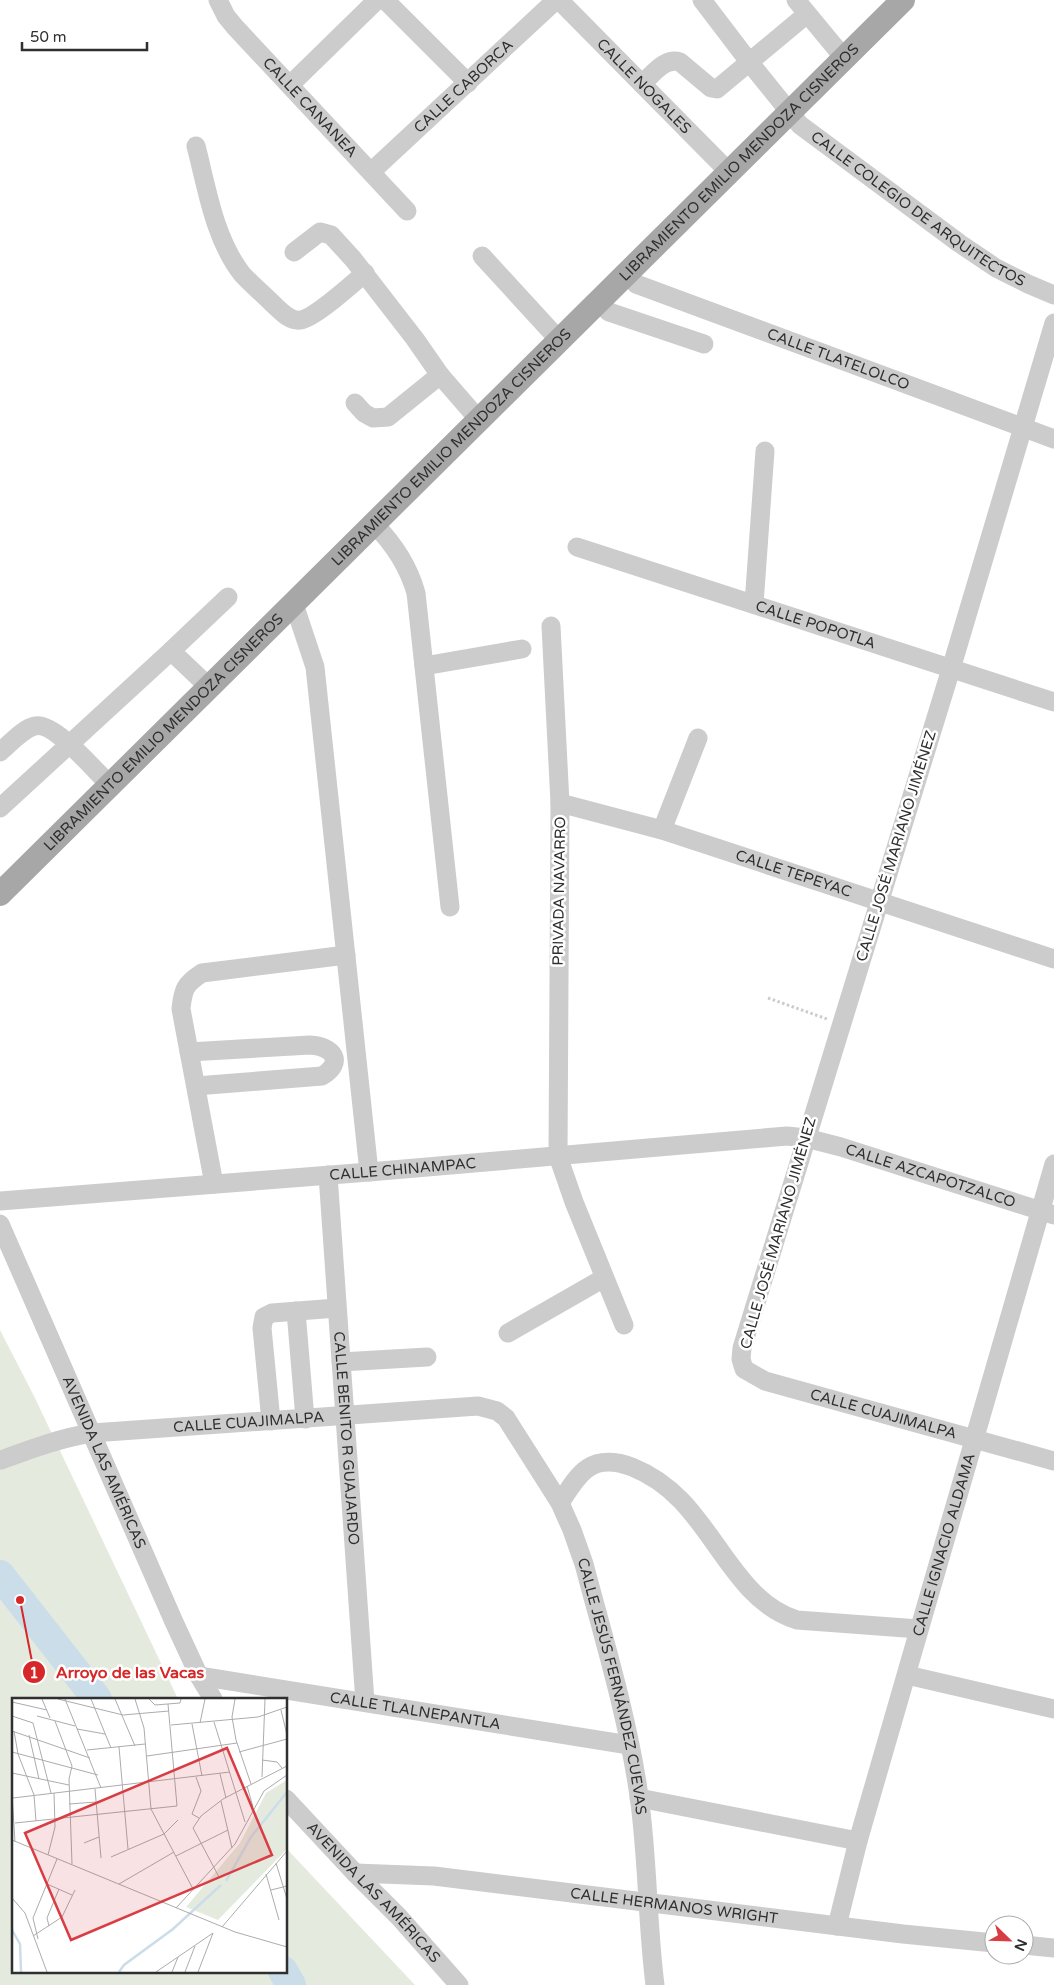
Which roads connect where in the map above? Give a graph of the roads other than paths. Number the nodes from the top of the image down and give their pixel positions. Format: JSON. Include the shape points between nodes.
{"nodes":[{"id":1,"x":218,"y":0,"type":"edge"},
{"id":2,"x":377,"y":0,"type":"edge"},
{"id":3,"x":385,"y":0,"type":"edge"},
{"id":4,"x":557,"y":0,"type":"edge"},
{"id":5,"x":702,"y":0,"type":"edge"},
{"id":6,"x":903,"y":0,"type":"edge"},
{"id":7,"x":801,"y":7,"type":"edge"},
{"id":8,"x":844,"y":58,"type":"junction"},
{"id":9,"x":750,"y":63,"type":"junction"},
{"id":10,"x":468,"y":83,"type":"junction"},
{"id":11,"x":642,"y":84,"type":"junction"},
{"id":12,"x":290,"y":85,"type":"junction"},
{"id":13,"x":790,"y":112,"type":"junction"},
{"id":14,"x":196,"y":146,"type":"dead end"},
{"id":15,"x":371,"y":172,"type":"junction"},
{"id":16,"x":729,"y":172,"type":"junction"},
{"id":17,"x":407,"y":211,"type":"dead end"},
{"id":18,"x":294,"y":252,"type":"dead end"},
{"id":19,"x":482,"y":256,"type":"dead end"},
{"id":20,"x":365,"y":273,"type":"junction"},
{"id":21,"x":627,"y":273,"type":"junction"},
{"id":22,"x":1054,"y":295,"type":"edge"},
{"id":23,"x":599,"y":301,"type":"junction"},
{"id":24,"x":1054,"y":323,"type":"edge"},
{"id":25,"x":559,"y":340,"type":"junction"},
{"id":26,"x":704,"y":344,"type":"dead end"},
{"id":27,"x":440,"y":375,"type":"junction"},
{"id":28,"x":355,"y":403,"type":"dead end"},
{"id":29,"x":479,"y":420,"type":"junction"},
{"id":30,"x":1022,"y":428,"type":"junction"},
{"id":31,"x":1054,"y":439,"type":"edge"},
{"id":32,"x":765,"y":451,"type":"dead end"},
{"id":33,"x":374,"y":524,"type":"junction"},
{"id":34,"x":577,"y":547,"type":"dead end"},
{"id":35,"x":228,"y":597,"type":"dead end"},
{"id":36,"x":294,"y":604,"type":"junction"},
{"id":37,"x":754,"y":604,"type":"junction"},
{"id":38,"x":551,"y":626,"type":"dead end"},
{"id":39,"x":522,"y":649,"type":"dead end"},
{"id":40,"x":171,"y":651,"type":"junction"},
{"id":41,"x":424,"y":666,"type":"junction"},
{"id":42,"x":951,"y":669,"type":"junction"},
{"id":43,"x":209,"y":687,"type":"junction"},
{"id":44,"x":1054,"y":702,"type":"edge"},
{"id":45,"x":698,"y":738,"type":"dead end"},
{"id":46,"x":69,"y":744,"type":"junction"},
{"id":47,"x":0,"y":752,"type":"edge"},
{"id":48,"x":110,"y":785,"type":"junction"},
{"id":49,"x":560,"y":802,"type":"junction"},
{"id":50,"x":0,"y":808,"type":"edge"},
{"id":51,"x":662,"y":830,"type":"junction"},
{"id":52,"x":0,"y":894,"type":"edge"},
{"id":53,"x":879,"y":901,"type":"junction"},
{"id":54,"x":450,"y":907,"type":"dead end"},
{"id":55,"x":346,"y":955,"type":"junction"},
{"id":56,"x":1054,"y":959,"type":"edge"},
{"id":57,"x":189,"y":1052,"type":"junction"},
{"id":58,"x":196,"y":1086,"type":"junction"},
{"id":59,"x":806,"y":1138,"type":"junction"},
{"id":60,"x":558,"y":1156,"type":"junction"},
{"id":61,"x":1054,"y":1164,"type":"edge"},
{"id":62,"x":369,"y":1172,"type":"junction"},
{"id":63,"x":328,"y":1175,"type":"junction"},
{"id":64,"x":214,"y":1184,"type":"junction"},
{"id":65,"x":0,"y":1200,"type":"edge"},
{"id":66,"x":1047,"y":1213,"type":"edge"},
{"id":67,"x":0,"y":1224,"type":"edge"},
{"id":68,"x":604,"y":1278,"type":"junction"},
{"id":69,"x":338,"y":1308,"type":"junction"},
{"id":70,"x":296,"y":1311,"type":"junction"},
{"id":71,"x":624,"y":1325,"type":"dead end"},
{"id":72,"x":508,"y":1333,"type":"dead end"},
{"id":73,"x":426,"y":1357,"type":"dead end"},
{"id":74,"x":341,"y":1362,"type":"junction"},
{"id":75,"x":744,"y":1369,"type":"joint"},
{"id":76,"x":497,"y":1410,"type":"joint"},
{"id":77,"x":345,"y":1416,"type":"junction"},
{"id":78,"x":305,"y":1419,"type":"junction"},
{"id":79,"x":271,"y":1421,"type":"junction"},
{"id":80,"x":92,"y":1433,"type":"junction"},
{"id":81,"x":974,"y":1439,"type":"junction"},
{"id":82,"x":1,"y":1460,"type":"edge"},
{"id":83,"x":1054,"y":1461,"type":"edge"},
{"id":84,"x":560,"y":1503,"type":"junction"},
{"id":85,"x":919,"y":1629,"type":"junction"},
{"id":86,"x":907,"y":1675,"type":"junction"},
{"id":87,"x":200,"y":1676,"type":"junction"},
{"id":88,"x":212,"y":1698,"type":"edge"},
{"id":89,"x":365,"y":1702,"type":"junction"},
{"id":90,"x":1054,"y":1709,"type":"edge"},
{"id":91,"x":630,"y":1744,"type":"junction"},
{"id":92,"x":639,"y":1798,"type":"junction"},
{"id":93,"x":288,"y":1801,"type":"edge"},
{"id":94,"x":858,"y":1841,"type":"junction"},
{"id":95,"x":355,"y":1873,"type":"junction"},
{"id":96,"x":647,"y":1902,"type":"junction"},
{"id":97,"x":837,"y":1926,"type":"junction"},
{"id":98,"x":984,"y":1941,"type":"edge"},
{"id":99,"x":1034,"y":1946,"type":"edge"},
{"id":100,"x":1054,"y":1948,"type":"edge"},
{"id":101,"x":459,"y":1985,"type":"edge"},
{"id":102,"x":655,"y":1985,"type":"edge"}],
"edges":[{"from":1,"to":12,"type":"street","name":"CALLE CANANEA","via":[[235,27]]},
{"from":2,"to":12,"type":"street"},
{"from":3,"to":10,"type":"street"},
{"from":4,"to":10,"type":"street","name":"CALLE CABORCA"},
{"from":4,"to":11,"type":"street","name":"CALLE NOGALES"},
{"from":5,"to":9,"type":"street","name":"CALLE COLEGIO DE ARQUITECTOS"},
{"from":6,"to":8,"type":"main road","name":"LIBRAMIENTO EMILIO MENDOZA CISNEROS"},
{"from":7,"to":8,"type":"street"},
{"from":7,"to":9,"type":"street"},
{"from":8,"to":13,"type":"main road","name":"LIBRAMIENTO EMILIO MENDOZA CISNEROS"},
{"from":9,"to":11,"type":"street","via":[[717,88],[711,88],[680,62],[670,60]]},
{"from":9,"to":13,"type":"street","name":"CALLE COLEGIO DE ARQUITECTOS"},
{"from":10,"to":15,"type":"street","name":"CALLE CABORCA"},
{"from":11,"to":16,"type":"street","name":"CALLE NOGALES"},
{"from":12,"to":15,"type":"street","name":"CALLE CANANEA"},
{"from":13,"to":16,"type":"main road","name":"LIBRAMIENTO EMILIO MENDOZA CISNEROS"},
{"from":13,"to":22,"type":"street","name":"CALLE COLEGIO DE ARQUITECTOS","via":[[800,124],[959,243],[996,268]]},
{"from":14,"to":20,"type":"street","via":[[219,233],[230,256],[242,273],[287,316],[304,319],[330,303]]},
{"from":15,"to":17,"type":"street","name":"CALLE CANANEA"},
{"from":16,"to":21,"type":"main road","name":"LIBRAMIENTO EMILIO MENDOZA CISNEROS"},
{"from":18,"to":20,"type":"street","via":[[313,236],[326,233]]},
{"from":19,"to":25,"type":"street"},
{"from":20,"to":27,"type":"street"},
{"from":21,"to":23,"type":"main road","name":"LIBRAMIENTO EMILIO MENDOZA CISNEROS"},
{"from":21,"to":30,"type":"street","name":"CALLE TLATELOLCO","via":[[636,284]]},
{"from":23,"to":25,"type":"main road","name":"LIBRAMIENTO EMILIO MENDOZA CISNEROS"},
{"from":23,"to":26,"type":"street","via":[[609,312]]},
{"from":24,"to":30,"type":"street","name":"CALLE JOSÉ MARIANO JIMÉNEZ"},
{"from":25,"to":29,"type":"main road","name":"LIBRAMIENTO EMILIO MENDOZA CISNEROS"},
{"from":27,"to":28,"type":"street","via":[[388,417],[373,418]]},
{"from":27,"to":29,"type":"street"},
{"from":29,"to":33,"type":"main road","name":"LIBRAMIENTO EMILIO MENDOZA CISNEROS"},
{"from":30,"to":31,"type":"street","name":"CALLE TLATELOLCO"},
{"from":30,"to":42,"type":"street","name":"CALLE JOSÉ MARIANO JIMÉNEZ"},
{"from":32,"to":37,"type":"street"},
{"from":33,"to":36,"type":"main road","name":"LIBRAMIENTO EMILIO MENDOZA CISNEROS"},
{"from":33,"to":41,"type":"street","via":[[389,539],[411,576],[416,593]]},
{"from":34,"to":37,"type":"street","name":"CALLE POPOTLA"},
{"from":35,"to":40,"type":"street"},
{"from":36,"to":43,"type":"main road","name":"LIBRAMIENTO EMILIO MENDOZA CISNEROS"},
{"from":36,"to":55,"type":"street","via":[[316,667]]},
{"from":37,"to":42,"type":"street","name":"CALLE POPOTLA"},
{"from":38,"to":49,"type":"street","name":"PRIVADA NAVARRO"},
{"from":39,"to":41,"type":"street"},
{"from":40,"to":43,"type":"street"},
{"from":40,"to":46,"type":"street"},
{"from":41,"to":54,"type":"street"},
{"from":42,"to":44,"type":"street","name":"CALLE POPOTLA"},
{"from":42,"to":53,"type":"street","name":"CALLE JOSÉ MARIANO JIMÉNEZ"},
{"from":43,"to":48,"type":"main road","name":"LIBRAMIENTO EMILIO MENDOZA CISNEROS"},
{"from":45,"to":51,"type":"street"},
{"from":46,"to":47,"type":"street","via":[[44,726],[33,726]]},
{"from":46,"to":48,"type":"street"},
{"from":46,"to":50,"type":"street"},
{"from":48,"to":52,"type":"main road","name":"LIBRAMIENTO EMILIO MENDOZA CISNEROS"},
{"from":49,"to":51,"type":"street","name":"CALLE TEPEYAC"},
{"from":49,"to":60,"type":"street","name":"PRIVADA NAVARRO"},
{"from":51,"to":53,"type":"street","name":"CALLE TEPEYAC"},
{"from":53,"to":56,"type":"street","name":"CALLE TEPEYAC"},
{"from":53,"to":59,"type":"street","name":"CALLE JOSÉ MARIANO JIMÉNEZ"},
{"from":55,"to":57,"type":"street","via":[[202,972],[189,981],[183,994],[182,1009]]},
{"from":55,"to":62,"type":"street"},
{"from":57,"to":58,"type":"street"},
{"from":57,"to":58,"type":"street","via":[[321,1045],[333,1054],[334,1064],[322,1076]]},
{"from":58,"to":64,"type":"street"},
{"from":59,"to":60,"type":"street","name":"CALLE CHINAMPAC","via":[[787,1136]]},
{"from":59,"to":66,"type":"street","name":"CALLE AZCAPOTZALCO"},
{"from":59,"to":75,"type":"street","name":"CALLE JOSÉ MARIANO JIMÉNEZ","via":[[742,1348]]},
{"from":60,"to":62,"type":"street","name":"CALLE CHINAMPAC"},
{"from":60,"to":68,"type":"street"},
{"from":61,"to":66,"type":"street","name":"CALLE IGNACIO ALDAMA"},
{"from":62,"to":63,"type":"street","name":"CALLE CHINAMPAC"},
{"from":63,"to":64,"type":"street","name":"CALLE CHINAMPAC"},
{"from":63,"to":69,"type":"street","name":"CALLE BENITO R GUAJARDO"},
{"from":64,"to":65,"type":"street","name":"CALLE CHINAMPAC"},
{"from":66,"to":81,"type":"street","name":"CALLE IGNACIO ALDAMA"},
{"from":67,"to":80,"type":"street","name":"AVENIDA LAS AMÉRICAS"},
{"from":68,"to":71,"type":"street"},
{"from":68,"to":72,"type":"street"},
{"from":69,"to":70,"type":"street"},
{"from":69,"to":74,"type":"street","name":"CALLE BENITO R GUAJARDO"},
{"from":70,"to":78,"type":"street"},
{"from":70,"to":79,"type":"street","via":[[267,1314],[262,1322]]},
{"from":73,"to":74,"type":"street"},
{"from":74,"to":77,"type":"street","name":"CALLE BENITO R GUAJARDO"},
{"from":75,"to":81,"type":"street","name":"CALLE CUAJIMALPA","via":[[765,1381]]},
{"from":76,"to":77,"type":"street","name":"CALLE CUAJIMALPA","via":[[478,1406]]},
{"from":76,"to":84,"type":"street","name":"CALLE JESÚS FERNÁNDEZ CUEVAS","via":[[506,1418]]},
{"from":77,"to":78,"type":"street","name":"CALLE CUAJIMALPA"},
{"from":77,"to":89,"type":"street","name":"CALLE BENITO R GUAJARDO"},
{"from":78,"to":79,"type":"street","name":"CALLE CUAJIMALPA"},
{"from":79,"to":80,"type":"street","name":"CALLE CUAJIMALPA"},
{"from":80,"to":82,"type":"street","name":"CALLE CUAJIMALPA","via":[[41,1445]]},
{"from":80,"to":87,"type":"street","name":"AVENIDA LAS AMÉRICAS"},
{"from":81,"to":83,"type":"street","name":"CALLE CUAJIMALPA"},
{"from":81,"to":85,"type":"street","name":"CALLE IGNACIO ALDAMA"},
{"from":84,"to":85,"type":"street","via":[[579,1475],[589,1467],[603,1462],[620,1463],[655,1478],[670,1490],[696,1516],[749,1588],[782,1615],[797,1620]]},
{"from":84,"to":91,"type":"street","name":"CALLE JESÚS FERNÁNDEZ CUEVAS","via":[[584,1564]]},
{"from":85,"to":86,"type":"street","name":"CALLE IGNACIO ALDAMA"},
{"from":86,"to":90,"type":"street"},
{"from":86,"to":94,"type":"street","name":"CALLE IGNACIO ALDAMA"},
{"from":87,"to":88,"type":"street","name":"AVENIDA LAS AMÉRICAS"},
{"from":87,"to":89,"type":"street","name":"CALLE TLALNEPANTLA"},
{"from":89,"to":91,"type":"street","name":"CALLE TLALNEPANTLA"},
{"from":91,"to":92,"type":"street","name":"CALLE JESÚS FERNÁNDEZ CUEVAS"},
{"from":92,"to":94,"type":"street"},
{"from":92,"to":96,"type":"street","name":"CALLE JESÚS FERNÁNDEZ CUEVAS"},
{"from":93,"to":95,"type":"street","name":"AVENIDA LAS AMÉRICAS"},
{"from":94,"to":97,"type":"street","name":"CALLE IGNACIO ALDAMA"},
{"from":95,"to":96,"type":"street","name":"CALLE HERMANOS WRIGHT","via":[[434,1876]]},
{"from":95,"to":101,"type":"street","name":"AVENIDA LAS AMÉRICAS"},
{"from":96,"to":97,"type":"street","name":"CALLE HERMANOS WRIGHT"},
{"from":96,"to":102,"type":"street","name":"CALLE JESÚS FERNÁNDEZ CUEVAS"},
{"from":97,"to":98,"type":"street","name":"CALLE HERMANOS WRIGHT"},
{"from":99,"to":100,"type":"street"}]}
